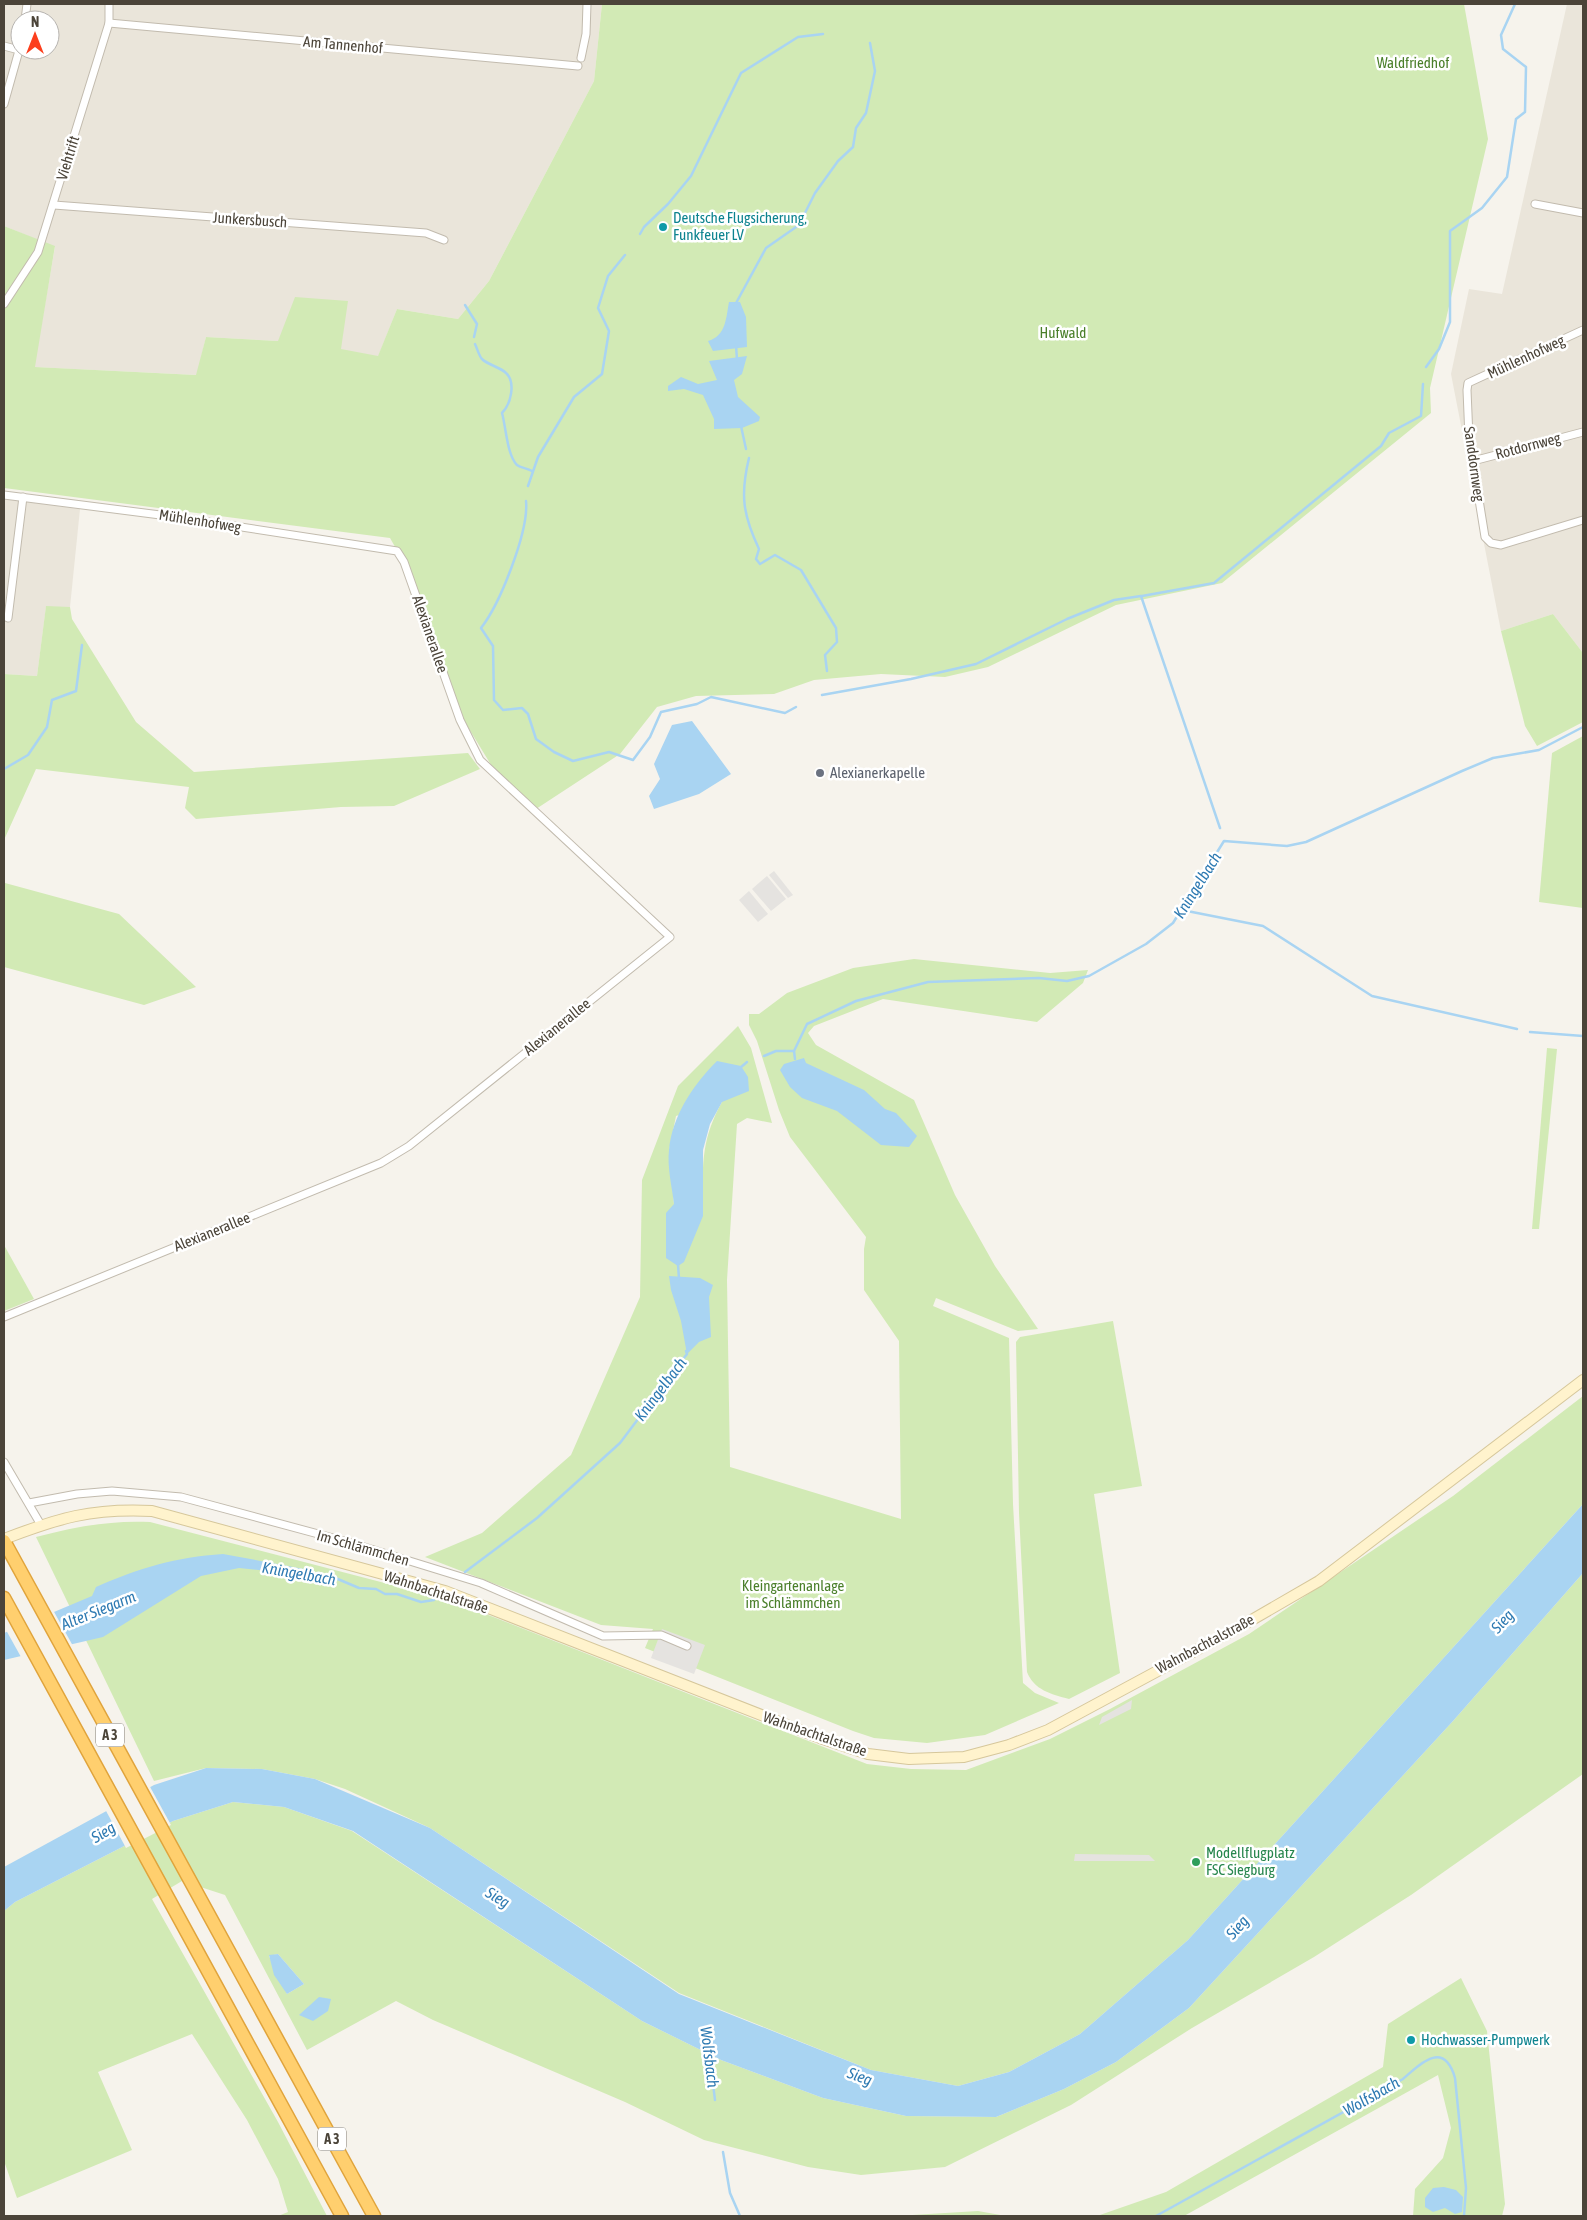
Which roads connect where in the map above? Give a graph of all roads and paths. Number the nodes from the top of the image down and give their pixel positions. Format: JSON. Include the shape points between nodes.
{"nodes":[{"id":1,"x":109,"y":4,"type":"edge"},
{"id":2,"x":587,"y":4,"type":"edge"},
{"id":3,"x":109,"y":23,"type":"junction"},
{"id":4,"x":581,"y":58,"type":"dead end"},
{"id":5,"x":17,"y":60,"type":"edge"},
{"id":6,"x":578,"y":66,"type":"dead end"},
{"id":7,"x":4,"y":104,"type":"edge"},
{"id":8,"x":1535,"y":204,"type":"dead end"},
{"id":9,"x":54,"y":205,"type":"junction"},
{"id":10,"x":1583,"y":213,"type":"edge"},
{"id":11,"x":444,"y":240,"type":"dead end"},
{"id":12,"x":4,"y":304,"type":"edge"},
{"id":13,"x":1583,"y":330,"type":"edge"},
{"id":14,"x":1468,"y":383,"type":"joint"},
{"id":15,"x":1583,"y":432,"type":"edge"},
{"id":16,"x":1473,"y":461,"type":"junction"},
{"id":17,"x":4,"y":495,"type":"edge"},
{"id":18,"x":23,"y":497,"type":"junction"},
{"id":19,"x":1583,"y":520,"type":"edge"},
{"id":20,"x":397,"y":551,"type":"joint"},
{"id":21,"x":8,"y":618,"type":"dead end"},
{"id":22,"x":4,"y":1318,"type":"edge"},
{"id":23,"x":1583,"y":1380,"type":"edge"},
{"id":24,"x":4,"y":1462,"type":"edge"},
{"id":25,"x":29,"y":1503,"type":"junction"},
{"id":26,"x":41,"y":1525,"type":"junction"},
{"id":27,"x":4,"y":1540,"type":"edge"},
{"id":28,"x":4,"y":1598,"type":"edge"},
{"id":29,"x":687,"y":1646,"type":"dead end"},
{"id":30,"x":342,"y":2216,"type":"edge"},
{"id":31,"x":374,"y":2216,"type":"edge"}],
"edges":[{"from":1,"to":3,"type":"street","name":"Viehtrift"},
{"from":2,"to":4,"type":"street"},
{"from":3,"to":6,"type":"street","name":"Am Tannenhof"},
{"from":3,"to":9,"type":"street","name":"Viehtrift"},
{"from":5,"to":7,"type":"street"},
{"from":8,"to":10,"type":"street"},
{"from":9,"to":11,"type":"street","name":"Junkersbusch","via":[[426,233]]},
{"from":9,"to":12,"type":"street","name":"Viehtrift","via":[[38,252]]},
{"from":13,"to":14,"type":"street","name":"Mühlenhofweg"},
{"from":14,"to":16,"type":"street","name":"Sanddornweg","via":[[1469,438]]},
{"from":15,"to":16,"type":"street","name":"Rotdornweg"},
{"from":16,"to":19,"type":"street","name":"Sanddornweg","via":[[1485,537],[1491,544],[1501,545]]},
{"from":17,"to":18,"type":"street","name":"Mühlenhofweg"},
{"from":18,"to":20,"type":"street","name":"Mühlenhofweg"},
{"from":18,"to":21,"type":"street"},
{"from":20,"to":22,"type":"street","name":"Alexianerallee","via":[[404,562],[460,720],[480,760],[670,937],[409,1146],[388,1159]]},
{"from":23,"to":26,"type":"main road","name":"Wahnbachtalstraße","via":[[1318,1581],[1048,1730],[964,1757],[909,1759],[868,1754],[793,1728],[445,1591],[152,1511],[88,1512]]},
{"from":24,"to":25,"type":"street"},
{"from":25,"to":26,"type":"street"},
{"from":25,"to":29,"type":"street","name":"Im Schlämmchen","via":[[77,1494],[112,1492],[181,1497],[348,1542],[481,1583],[603,1636],[661,1635]]},
{"from":26,"to":27,"type":"main road","name":"Wahnbachtalstraße"},
{"from":27,"to":31,"type":"highway","number":"A 3"},
{"from":28,"to":30,"type":"highway","number":"A 3"}]}
